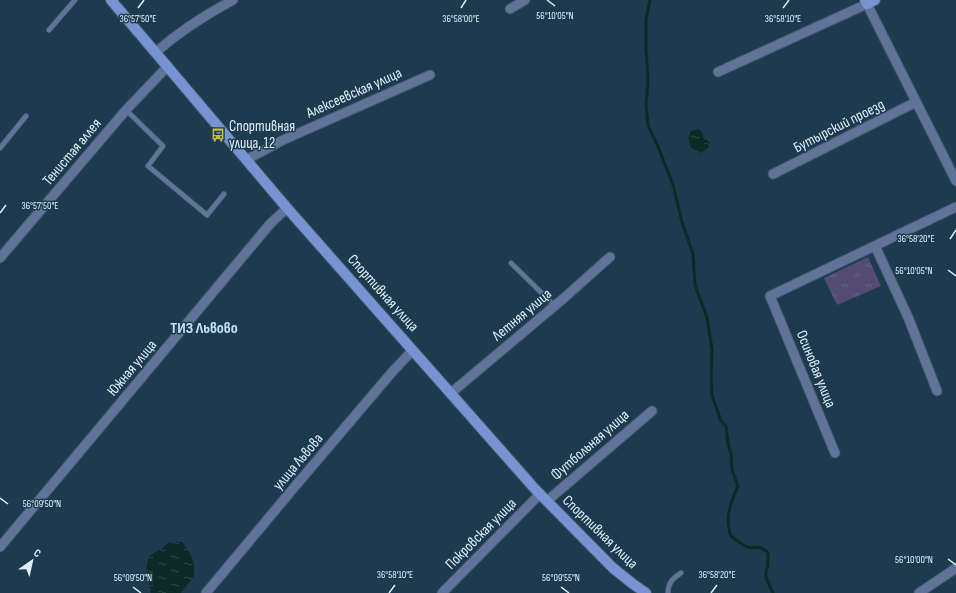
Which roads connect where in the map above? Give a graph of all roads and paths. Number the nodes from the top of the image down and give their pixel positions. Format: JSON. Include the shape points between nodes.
{"nodes":[{"id":1,"x":75,"y":0,"type":"edge"},
{"id":2,"x":111,"y":0,"type":"edge"},
{"id":3,"x":233,"y":0,"type":"edge"},
{"id":4,"x":525,"y":0,"type":"edge"},
{"id":5,"x":869,"y":1,"type":"edge"},
{"id":6,"x":510,"y":9,"type":"dead end"},
{"id":7,"x":49,"y":30,"type":"dead end"},
{"id":8,"x":156,"y":52,"type":"junction"},
{"id":9,"x":168,"y":66,"type":"junction"},
{"id":10,"x":718,"y":72,"type":"dead end"},
{"id":11,"x":430,"y":75,"type":"dead end"},
{"id":12,"x":916,"y":102,"type":"junction"},
{"id":13,"x":126,"y":110,"type":"junction"},
{"id":14,"x":26,"y":116,"type":"dead end"},
{"id":15,"x":0,"y":148,"type":"edge"},
{"id":16,"x":246,"y":160,"type":"junction"},
{"id":17,"x":774,"y":174,"type":"dead end"},
{"id":18,"x":956,"y":181,"type":"edge"},
{"id":19,"x":224,"y":194,"type":"dead end"},
{"id":20,"x":287,"y":208,"type":"junction"},
{"id":21,"x":956,"y":208,"type":"edge"},
{"id":22,"x":875,"y":246,"type":"junction"},
{"id":23,"x":1,"y":254,"type":"edge"},
{"id":24,"x":610,"y":257,"type":"dead end"},
{"id":25,"x":511,"y":263,"type":"dead end"},
{"id":26,"x":555,"y":306,"type":"junction"},
{"id":27,"x":413,"y":350,"type":"junction"},
{"id":28,"x":937,"y":390,"type":"dead end"},
{"id":29,"x":451,"y":393,"type":"junction"},
{"id":30,"x":652,"y":411,"type":"dead end"},
{"id":31,"x":835,"y":453,"type":"dead end"},
{"id":32,"x":544,"y":498,"type":"junction"},
{"id":33,"x":0,"y":547,"type":"edge"},
{"id":34,"x":956,"y":568,"type":"edge"},
{"id":35,"x":680,"y":573,"type":"dead end"},
{"id":36,"x":206,"y":593,"type":"edge"},
{"id":37,"x":442,"y":593,"type":"edge"},
{"id":38,"x":646,"y":593,"type":"edge"},
{"id":39,"x":668,"y":593,"type":"edge"},
{"id":40,"x":919,"y":593,"type":"edge"}],
"edges":[{"from":1,"to":7,"type":"lane"},
{"from":2,"to":8,"type":"street","name":"Спортивная улица"},
{"from":3,"to":8,"type":"street","via":[[193,23]]},
{"from":4,"to":6,"type":"street"},
{"from":5,"to":10,"type":"street"},
{"from":5,"to":12,"type":"street"},
{"from":8,"to":9,"type":"street","name":"Спортивная улица"},
{"from":9,"to":13,"type":"street","name":"Тенистая аллея"},
{"from":9,"to":16,"type":"street","name":"Спортивная улица"},
{"from":11,"to":16,"type":"street","name":"Алексеевская улица","via":[[282,140]]},
{"from":12,"to":17,"type":"street","name":"Бутырский проезд"},
{"from":12,"to":18,"type":"street"},
{"from":13,"to":19,"type":"lane","via":[[163,146],[148,166],[207,215]]},
{"from":13,"to":23,"type":"street","name":"Тенистая аллея"},
{"from":14,"to":15,"type":"lane"},
{"from":16,"to":20,"type":"street","name":"Спортивная улица"},
{"from":20,"to":27,"type":"street","name":"Спортивная улица"},
{"from":20,"to":33,"type":"street","name":"Южная улица","via":[[270,224]]},
{"from":21,"to":22,"type":"street"},
{"from":22,"to":28,"type":"street","via":[[908,317]]},
{"from":22,"to":31,"type":"street","name":"Осиновая улица","via":[[770,296]]},
{"from":24,"to":26,"type":"street","name":"Летняя улица"},
{"from":25,"to":26,"type":"lane"},
{"from":26,"to":29,"type":"street","name":"Летняя улица"},
{"from":27,"to":29,"type":"street","name":"Спортивная улица"},
{"from":27,"to":36,"type":"street","name":"улица Львова"},
{"from":29,"to":32,"type":"street","name":"Спортивная улица"},
{"from":30,"to":32,"type":"street","name":"Футбольная улица"},
{"from":32,"to":37,"type":"street","name":"Покровская улица"},
{"from":32,"to":38,"type":"street","name":"Спортивная улица","via":[[613,568]]},
{"from":34,"to":40,"type":"street"},
{"from":35,"to":39,"type":"lane","via":[[672,579]]}]}
